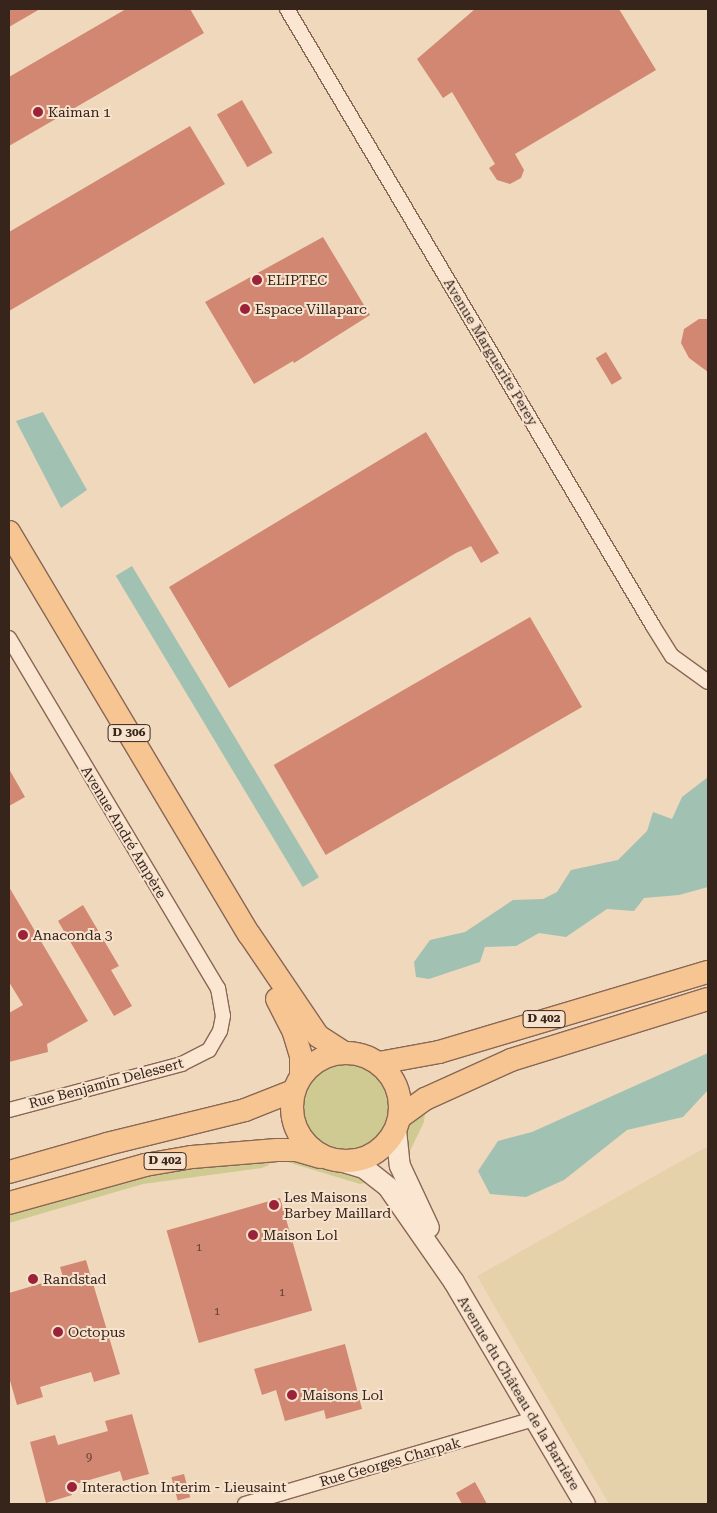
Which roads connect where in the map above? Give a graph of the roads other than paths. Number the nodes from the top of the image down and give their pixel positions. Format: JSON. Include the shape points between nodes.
{"nodes":[{"id":1,"x":287,"y":9,"type":"edge"},
{"id":2,"x":9,"y":532,"type":"edge"},
{"id":3,"x":9,"y":638,"type":"edge"},
{"id":4,"x":708,"y":682,"type":"edge"},
{"id":5,"x":249,"y":934,"type":"junction"},
{"id":6,"x":708,"y":972,"type":"edge"},
{"id":7,"x":708,"y":999,"type":"edge"},
{"id":8,"x":220,"y":1031,"type":"joint"},
{"id":9,"x":343,"y":1052,"type":"junction"},
{"id":10,"x":379,"y":1063,"type":"junction"},
{"id":11,"x":297,"y":1083,"type":"junction"},
{"id":12,"x":9,"y":1110,"type":"edge"},
{"id":13,"x":398,"y":1123,"type":"junction"},
{"id":14,"x":334,"y":1160,"type":"junction"},
{"id":15,"x":9,"y":1172,"type":"edge"},
{"id":16,"x":9,"y":1204,"type":"edge"},
{"id":17,"x":454,"y":1282,"type":"junction"},
{"id":18,"x":534,"y":1419,"type":"junction"},
{"id":19,"x":245,"y":1504,"type":"edge"},
{"id":20,"x":585,"y":1504,"type":"edge"}],
"edges":[{"from":1,"to":4,"type":"street","name":"Avenue Marguerite Perey","via":[[672,656]]},
{"from":2,"to":5,"type":"main road","number":"D 306"},
{"from":3,"to":8,"type":"street","name":"Avenue André Ampère","via":[[218,988],[223,1016]]},
{"from":5,"to":9,"type":"main road","number":"D 306","via":[[318,1036]]},
{"from":5,"to":11,"type":"main road","number":"D 306","via":[[257,960],[294,1033],[301,1056]]},
{"from":6,"to":10,"type":"main road","number":"D 402","via":[[439,1052]]},
{"from":7,"to":13,"type":"main road","number":"D 402","via":[[512,1060],[425,1099]]},
{"from":8,"to":12,"type":"street","name":"Rue Benjamin Delessert","via":[[209,1050],[182,1064]]},
{"from":9,"to":10,"type":"main road","via":[[362,1055]]},
{"from":9,"to":11,"type":"main road","via":[[327,1056]]},
{"from":10,"to":13,"type":"main road","via":[[392,1078],[400,1096]]},
{"from":11,"to":14,"type":"main road","via":[[291,1111],[296,1130],[308,1147]]},
{"from":11,"to":15,"type":"main road","number":"D 402","via":[[245,1110]]},
{"from":13,"to":14,"type":"main road","via":[[387,1144],[374,1154]]},
{"from":13,"to":17,"type":"main road","name":"Avenue du Château de la Barrière","via":[[400,1166]]},
{"from":14,"to":16,"type":"main road","number":"D 402","via":[[296,1150],[192,1157],[145,1165]]},
{"from":14,"to":17,"type":"main road","name":"Avenue du Château de la Barrière","via":[[364,1168],[385,1182]]},
{"from":17,"to":18,"type":"main road","name":"Avenue du Château de la Barrière"},
{"from":18,"to":19,"type":"street","name":"Rue Georges Charpak"},
{"from":18,"to":20,"type":"main road","name":"Avenue du Château de la Barrière"}]}
